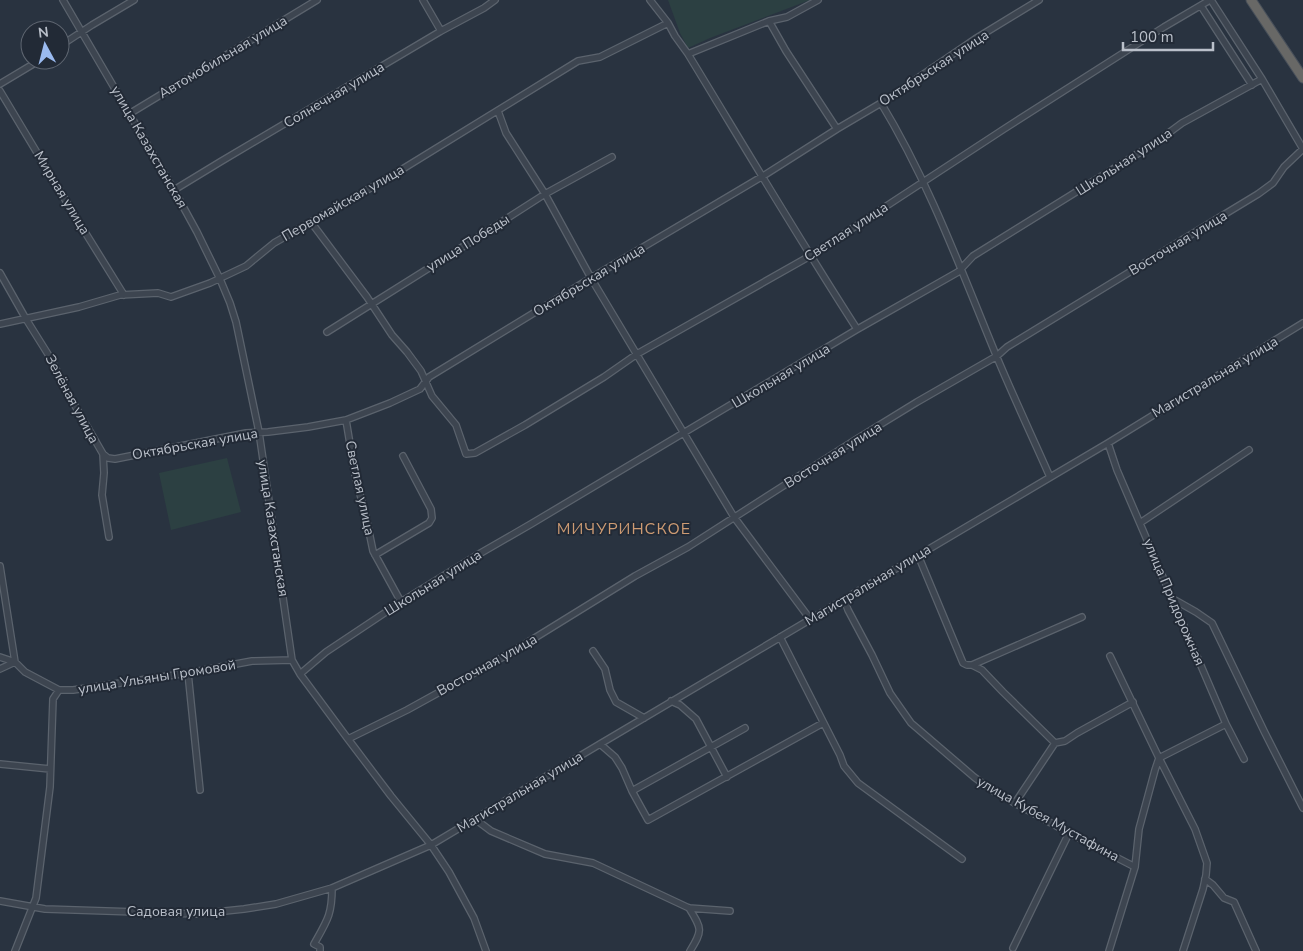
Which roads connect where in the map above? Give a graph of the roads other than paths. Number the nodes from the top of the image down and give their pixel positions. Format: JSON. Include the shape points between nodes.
{"nodes":[{"id":1,"x":63,"y":0,"type":"edge"},
{"id":2,"x":134,"y":0,"type":"edge"},
{"id":3,"x":317,"y":0,"type":"edge"},
{"id":4,"x":423,"y":0,"type":"edge"},
{"id":5,"x":495,"y":0,"type":"edge"},
{"id":6,"x":650,"y":0,"type":"edge"},
{"id":7,"x":818,"y":0,"type":"edge"},
{"id":8,"x":1039,"y":0,"type":"edge"},
{"id":9,"x":1210,"y":0,"type":"edge"},
{"id":10,"x":1252,"y":0,"type":"edge"},
{"id":11,"x":1201,"y":6,"type":"junction"},
{"id":12,"x":769,"y":21,"type":"junction"},
{"id":13,"x":668,"y":23,"type":"junction"},
{"id":14,"x":441,"y":31,"type":"junction"},
{"id":15,"x":82,"y":32,"type":"junction"},
{"id":16,"x":70,"y":40,"type":"edge"},
{"id":17,"x":688,"y":54,"type":"junction"},
{"id":18,"x":23,"y":70,"type":"edge"},
{"id":19,"x":1303,"y":78,"type":"edge"},
{"id":20,"x":1262,"y":79,"type":"junction"},
{"id":21,"x":0,"y":84,"type":"edge"},
{"id":22,"x":1252,"y":85,"type":"junction"},
{"id":23,"x":0,"y":91,"type":"edge"},
{"id":24,"x":880,"y":103,"type":"junction"},
{"id":25,"x":498,"y":111,"type":"junction"},
{"id":26,"x":129,"y":114,"type":"junction"},
{"id":27,"x":837,"y":129,"type":"junction"},
{"id":28,"x":1303,"y":149,"type":"edge"},
{"id":29,"x":612,"y":157,"type":"dead end"},
{"id":30,"x":763,"y":176,"type":"junction"},
{"id":31,"x":922,"y":183,"type":"junction"},
{"id":32,"x":174,"y":190,"type":"junction"},
{"id":33,"x":544,"y":194,"type":"junction"},
{"id":34,"x":311,"y":222,"type":"junction"},
{"id":35,"x":810,"y":256,"type":"junction"},
{"id":36,"x":962,"y":268,"type":"junction"},
{"id":37,"x":0,"y":273,"type":"edge"},
{"id":38,"x":591,"y":278,"type":"junction"},
{"id":39,"x":220,"y":279,"type":"junction"},
{"id":40,"x":124,"y":295,"type":"junction"},
{"id":41,"x":371,"y":303,"type":"junction"},
{"id":42,"x":26,"y":319,"type":"junction"},
{"id":43,"x":1303,"y":323,"type":"edge"},
{"id":44,"x":0,"y":324,"type":"edge"},
{"id":45,"x":857,"y":330,"type":"junction"},
{"id":46,"x":327,"y":332,"type":"dead end"},
{"id":47,"x":638,"y":354,"type":"junction"},
{"id":48,"x":997,"y":356,"type":"junction"},
{"id":49,"x":426,"y":381,"type":"junction"},
{"id":50,"x":346,"y":420,"type":"junction"},
{"id":51,"x":259,"y":432,"type":"junction"},
{"id":52,"x":684,"y":434,"type":"junction"},
{"id":53,"x":1108,"y":443,"type":"junction"},
{"id":54,"x":1249,"y":450,"type":"dead end"},
{"id":55,"x":103,"y":454,"type":"junction"},
{"id":56,"x":403,"y":456,"type":"dead end"},
{"id":57,"x":1050,"y":477,"type":"junction"},
{"id":58,"x":734,"y":517,"type":"junction"},
{"id":59,"x":1140,"y":523,"type":"junction"},
{"id":60,"x":109,"y":536,"type":"dead end"},
{"id":61,"x":375,"y":555,"type":"junction"},
{"id":62,"x":918,"y":555,"type":"junction"},
{"id":63,"x":0,"y":566,"type":"edge"},
{"id":64,"x":844,"y":599,"type":"junction"},
{"id":65,"x":1173,"y":599,"type":"junction"},
{"id":66,"x":401,"y":602,"type":"junction"},
{"id":67,"x":1082,"y":617,"type":"dead end"},
{"id":68,"x":810,"y":619,"type":"junction"},
{"id":69,"x":780,"y":637,"type":"junction"},
{"id":70,"x":594,"y":651,"type":"dead end"},
{"id":71,"x":1110,"y":656,"type":"dead end"},
{"id":72,"x":0,"y":657,"type":"edge"},
{"id":73,"x":292,"y":660,"type":"junction"},
{"id":74,"x":15,"y":662,"type":"junction"},
{"id":75,"x":972,"y":665,"type":"junction"},
{"id":76,"x":0,"y":669,"type":"edge"},
{"id":77,"x":188,"y":673,"type":"junction"},
{"id":78,"x":300,"y":674,"type":"junction"},
{"id":79,"x":59,"y":690,"type":"junction"},
{"id":80,"x":672,"y":701,"type":"junction"},
{"id":81,"x":1132,"y":702,"type":"junction"},
{"id":82,"x":644,"y":718,"type":"junction"},
{"id":83,"x":823,"y":723,"type":"junction"},
{"id":84,"x":1226,"y":724,"type":"junction"},
{"id":85,"x":746,"y":728,"type":"dead end"},
{"id":86,"x":348,"y":740,"type":"junction"},
{"id":87,"x":600,"y":744,"type":"junction"},
{"id":88,"x":1055,"y":744,"type":"junction"},
{"id":89,"x":711,"y":748,"type":"junction"},
{"id":90,"x":1159,"y":758,"type":"junction"},
{"id":91,"x":1244,"y":759,"type":"dead end"},
{"id":92,"x":0,"y":764,"type":"edge"},
{"id":93,"x":50,"y":769,"type":"junction"},
{"id":94,"x":727,"y":777,"type":"junction"},
{"id":95,"x":200,"y":790,"type":"dead end"},
{"id":96,"x":632,"y":791,"type":"junction"},
{"id":97,"x":1016,"y":803,"type":"junction"},
{"id":98,"x":1303,"y":808,"type":"edge"},
{"id":99,"x":475,"y":819,"type":"junction"},
{"id":100,"x":1069,"y":833,"type":"junction"},
{"id":101,"x":431,"y":845,"type":"junction"},
{"id":102,"x":962,"y":859,"type":"dead end"},
{"id":103,"x":1135,"y":867,"type":"junction"},
{"id":104,"x":1205,"y":879,"type":"junction"},
{"id":105,"x":332,"y":888,"type":"junction"},
{"id":106,"x":0,"y":901,"type":"edge"},
{"id":107,"x":33,"y":907,"type":"junction"},
{"id":108,"x":690,"y":908,"type":"junction"},
{"id":109,"x":730,"y":911,"type":"dead end"},
{"id":110,"x":1013,"y":948,"type":"dead end"},
{"id":111,"x":15,"y":951,"type":"edge"},
{"id":112,"x":320,"y":951,"type":"edge"},
{"id":113,"x":486,"y":951,"type":"edge"},
{"id":114,"x":690,"y":951,"type":"edge"},
{"id":115,"x":1109,"y":951,"type":"edge"},
{"id":116,"x":1183,"y":951,"type":"edge"},
{"id":117,"x":1256,"y":951,"type":"edge"}],
"edges":[{"from":1,"to":15,"type":"street","name":"улица Казахстанская"},
{"from":2,"to":15,"type":"street"},
{"from":3,"to":26,"type":"street","name":"Автомобильная улица"},
{"from":4,"to":14,"type":"street"},
{"from":5,"to":14,"type":"street","name":"Солнечная улица"},
{"from":6,"to":13,"type":"street"},
{"from":7,"to":12,"type":"street","via":[[787,17]]},
{"from":8,"to":24,"type":"street","name":"Октябрьская улица"},
{"from":9,"to":11,"type":"street","name":"Светлая улица"},
{"from":9,"to":20,"type":"street"},
{"from":10,"to":19,"type":"highway"},
{"from":11,"to":22,"type":"street"},
{"from":11,"to":31,"type":"street","name":"Светлая улица"},
{"from":12,"to":17,"type":"street"},
{"from":12,"to":27,"type":"street"},
{"from":13,"to":17,"type":"street"},
{"from":13,"to":25,"type":"street","name":"Первомайская улица","via":[[600,56],[578,61]]},
{"from":14,"to":32,"type":"street","name":"Солнечная улица"},
{"from":15,"to":16,"type":"street"},
{"from":15,"to":26,"type":"street","name":"улица Казахстанская"},
{"from":17,"to":30,"type":"street"},
{"from":18,"to":21,"type":"street"},
{"from":20,"to":22,"type":"street","name":"Школьная улица"},
{"from":20,"to":28,"type":"street"},
{"from":22,"to":36,"type":"street","name":"Школьная улица","via":[[1182,123],[973,256]]},
{"from":23,"to":40,"type":"street","name":"Мирная улица"},
{"from":24,"to":27,"type":"street","name":"Октябрьская улица"},
{"from":24,"to":31,"type":"street"},
{"from":25,"to":33,"type":"street","via":[[506,133]]},
{"from":25,"to":34,"type":"street","name":"Первомайская улица"},
{"from":26,"to":32,"type":"street","name":"улица Казахстанская"},
{"from":27,"to":30,"type":"street","name":"Октябрьская улица"},
{"from":28,"to":48,"type":"street","name":"Восточная улица","via":[[1273,183],[1258,194]]},
{"from":29,"to":33,"type":"street","name":"улица Победы"},
{"from":30,"to":35,"type":"street"},
{"from":30,"to":38,"type":"street","name":"Октябрьская улица"},
{"from":31,"to":35,"type":"street","name":"Светлая улица"},
{"from":31,"to":36,"type":"street"},
{"from":32,"to":39,"type":"street","name":"улица Казахстанская"},
{"from":33,"to":38,"type":"street"},
{"from":33,"to":41,"type":"street","name":"улица Победы"},
{"from":34,"to":39,"type":"street","name":"Первомайская улица","via":[[274,243],[246,266]]},
{"from":34,"to":41,"type":"street"},
{"from":35,"to":45,"type":"street"},
{"from":35,"to":47,"type":"street","name":"Светлая улица"},
{"from":36,"to":45,"type":"street","name":"Школьная улица"},
{"from":36,"to":48,"type":"street"},
{"from":37,"to":42,"type":"street","name":"Зелёная улица"},
{"from":38,"to":47,"type":"street"},
{"from":38,"to":49,"type":"street","name":"Октябрьская улица"},
{"from":39,"to":40,"type":"street","name":"Первомайская улица","via":[[171,297],[158,293]]},
{"from":39,"to":51,"type":"street","name":"улица Казахстанская","via":[[236,322]]},
{"from":40,"to":42,"type":"street","name":"Первомайская улица"},
{"from":41,"to":46,"type":"street","name":"улица Победы"},
{"from":41,"to":49,"type":"street"},
{"from":42,"to":44,"type":"street","name":"Первомайская улица"},
{"from":42,"to":55,"type":"street","name":"Зелёная улица"},
{"from":43,"to":53,"type":"street","name":"Магистральная улица"},
{"from":45,"to":52,"type":"street","name":"Школьная улица"},
{"from":47,"to":49,"type":"street","name":"Светлая улица","via":[[475,453],[466,454],[456,424],[432,396]]},
{"from":47,"to":52,"type":"street"},
{"from":48,"to":57,"type":"street"},
{"from":48,"to":58,"type":"street","name":"Восточная улица"},
{"from":49,"to":50,"type":"street","name":"Октябрьская улица","via":[[420,389]]},
{"from":50,"to":51,"type":"street","name":"Октябрьская улица"},
{"from":50,"to":61,"type":"street","name":"Светлая улица","via":[[356,480]]},
{"from":51,"to":55,"type":"street","name":"Октябрьская улица","via":[[115,459]]},
{"from":51,"to":73,"type":"street","name":"улица Казахстанская"},
{"from":52,"to":58,"type":"street"},
{"from":52,"to":66,"type":"street","name":"Школьная улица"},
{"from":53,"to":57,"type":"street","name":"Магистральная улица"},
{"from":53,"to":59,"type":"street","name":"улица Придорожная"},
{"from":54,"to":59,"type":"street"},
{"from":55,"to":60,"type":"street","name":"Зелёная улица","via":[[102,495]]},
{"from":56,"to":61,"type":"street","name":"Светлая улица","via":[[431,509],[432,518],[429,523]]},
{"from":57,"to":62,"type":"street","name":"Магистральная улица"},
{"from":58,"to":68,"type":"street"},
{"from":58,"to":86,"type":"street","name":"Восточная улица","via":[[512,652]]},
{"from":59,"to":65,"type":"street","name":"улица Придорожная"},
{"from":61,"to":66,"type":"street","name":"Светлая улица"},
{"from":62,"to":64,"type":"street","name":"Магистральная улица"},
{"from":62,"to":75,"type":"street","via":[[963,663]]},
{"from":63,"to":74,"type":"street"},
{"from":64,"to":68,"type":"street","name":"Магистральная улица"},
{"from":64,"to":97,"type":"street","name":"улица Кубея Мустафина","via":[[890,693],[911,723],[974,778]]},
{"from":65,"to":84,"type":"street","name":"улица Придорожная"},
{"from":65,"to":98,"type":"street","via":[[1212,623]]},
{"from":66,"to":78,"type":"street","name":"Школьная улица","via":[[326,652]]},
{"from":67,"to":75,"type":"street"},
{"from":68,"to":69,"type":"street","name":"Магистральная улица"},
{"from":69,"to":80,"type":"street","name":"Магистральная улица"},
{"from":69,"to":83,"type":"street"},
{"from":70,"to":82,"type":"street","via":[[605,669],[616,702]]},
{"from":71,"to":81,"type":"street"},
{"from":72,"to":74,"type":"street","name":"улица Ульяны Громовой"},
{"from":73,"to":77,"type":"street","name":"улица Ульяны Громовой","via":[[252,662]]},
{"from":73,"to":78,"type":"street","name":"улица Казахстанская"},
{"from":74,"to":76,"type":"street"},
{"from":74,"to":79,"type":"street","name":"улица Ульяны Громовой","via":[[24,672]]},
{"from":75,"to":88,"type":"street","via":[[982,670]]},
{"from":77,"to":79,"type":"street","name":"улица Ульяны Громовой"},
{"from":77,"to":95,"type":"street"},
{"from":78,"to":86,"type":"street","name":"улица Казахстанская"},
{"from":79,"to":93,"type":"street","via":[[53,699]]},
{"from":80,"to":82,"type":"street","name":"Магистральная улица"},
{"from":80,"to":89,"type":"street","via":[[696,719]]},
{"from":81,"to":88,"type":"street"},
{"from":81,"to":90,"type":"street"},
{"from":82,"to":87,"type":"street","name":"Магистральная улица"},
{"from":83,"to":94,"type":"street"},
{"from":83,"to":102,"type":"street","via":[[844,766],[858,783]]},
{"from":84,"to":90,"type":"street"},
{"from":84,"to":91,"type":"street","name":"улица Придорожная"},
{"from":85,"to":89,"type":"street"},
{"from":86,"to":101,"type":"street","name":"улица Казахстанская"},
{"from":87,"to":96,"type":"street","via":[[615,757]]},
{"from":87,"to":99,"type":"street","name":"Магистральная улица"},
{"from":88,"to":97,"type":"street"},
{"from":89,"to":94,"type":"street"},
{"from":89,"to":96,"type":"street"},
{"from":90,"to":103,"type":"street","via":[[1139,829]]},
{"from":90,"to":104,"type":"street","via":[[1195,830],[1207,863]]},
{"from":92,"to":93,"type":"street"},
{"from":93,"to":107,"type":"street"},
{"from":94,"to":96,"type":"street","via":[[648,820]]},
{"from":97,"to":100,"type":"street","name":"улица Кубея Мустафина"},
{"from":99,"to":101,"type":"street","name":"Магистральная улица"},
{"from":99,"to":108,"type":"street","via":[[491,830],[545,854],[593,863]]},
{"from":100,"to":103,"type":"street","name":"улица Кубея Мустафина"},
{"from":100,"to":110,"type":"street"},
{"from":101,"to":105,"type":"street","name":"Садовая улица"},
{"from":101,"to":113,"type":"street","name":"улица Казахстанская","via":[[462,893]]},
{"from":103,"to":115,"type":"street"},
{"from":104,"to":116,"type":"street"},
{"from":104,"to":117,"type":"street","via":[[1224,898],[1234,902]]},
{"from":105,"to":107,"type":"street","name":"Садовая улица","via":[[276,904],[197,914]]},
{"from":105,"to":112,"type":"street","via":[[330,916],[314,944],[320,947]]},
{"from":106,"to":107,"type":"street","name":"Садовая улица"},
{"from":107,"to":111,"type":"street"},
{"from":108,"to":109,"type":"street"},
{"from":108,"to":114,"type":"street","via":[[699,924],[699,936]]}]}
